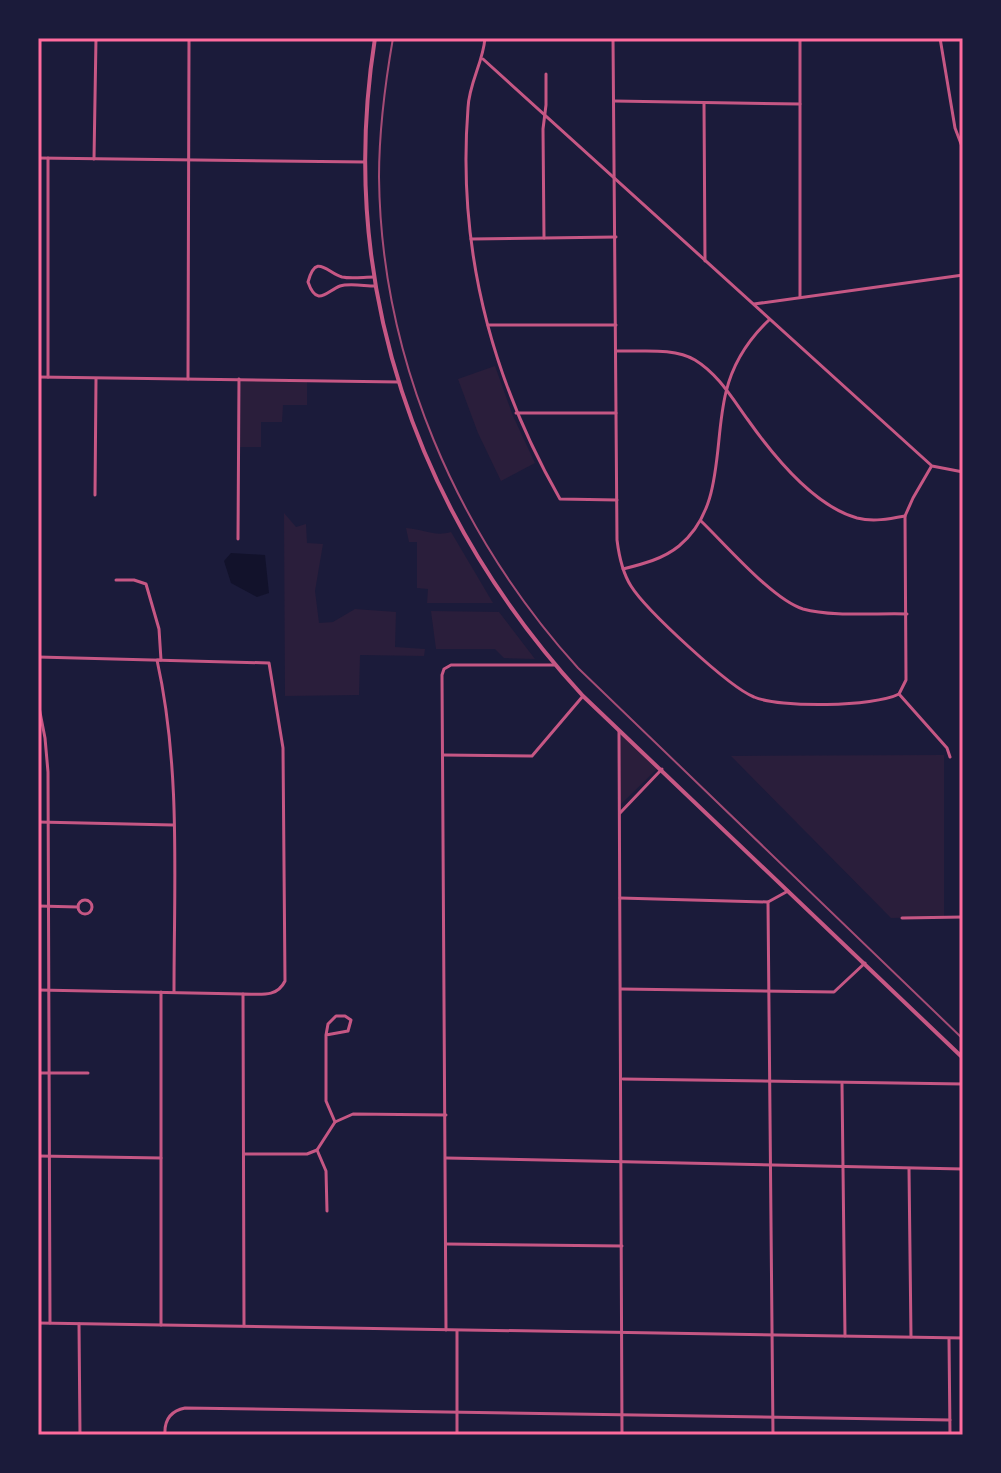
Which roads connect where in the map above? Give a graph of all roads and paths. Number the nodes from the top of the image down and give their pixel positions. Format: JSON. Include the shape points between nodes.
{"nodes":[{"id":1,"x":96,"y":38,"type":"edge"},
{"id":2,"x":189,"y":38,"type":"edge"},
{"id":3,"x":375,"y":38,"type":"edge"},
{"id":4,"x":485,"y":38,"type":"edge"},
{"id":5,"x":613,"y":38,"type":"edge"},
{"id":6,"x":800,"y":38,"type":"edge"},
{"id":7,"x":940,"y":38,"type":"edge"},
{"id":8,"x":483,"y":59,"type":"junction"},
{"id":9,"x":546,"y":74,"type":"dead end"},
{"id":10,"x":614,"y":101,"type":"junction"},
{"id":11,"x":704,"y":103,"type":"junction"},
{"id":12,"x":800,"y":104,"type":"junction"},
{"id":13,"x":545,"y":116,"type":"junction"},
{"id":14,"x":963,"y":149,"type":"edge"},
{"id":15,"x":38,"y":158,"type":"edge"},
{"id":16,"x":48,"y":158,"type":"junction"},
{"id":17,"x":94,"y":159,"type":"junction"},
{"id":18,"x":189,"y":160,"type":"junction"},
{"id":19,"x":365,"y":162,"type":"junction"},
{"id":20,"x":614,"y":178,"type":"junction"},
{"id":21,"x":616,"y":237,"type":"junction"},
{"id":22,"x":544,"y":238,"type":"junction"},
{"id":23,"x":470,"y":239,"type":"junction"},
{"id":24,"x":705,"y":261,"type":"junction"},
{"id":25,"x":963,"y":275,"type":"edge"},
{"id":26,"x":374,"y":277,"type":"junction"},
{"id":27,"x":376,"y":286,"type":"junction"},
{"id":28,"x":800,"y":297,"type":"junction"},
{"id":29,"x":754,"y":304,"type":"junction"},
{"id":30,"x":770,"y":319,"type":"junction"},
{"id":31,"x":487,"y":325,"type":"junction"},
{"id":32,"x":616,"y":325,"type":"junction"},
{"id":33,"x":616,"y":351,"type":"junction"},
{"id":34,"x":38,"y":377,"type":"edge"},
{"id":35,"x":48,"y":377,"type":"junction"},
{"id":36,"x":96,"y":378,"type":"junction"},
{"id":37,"x":188,"y":379,"type":"junction"},
{"id":38,"x":239,"y":379,"type":"junction"},
{"id":39,"x":399,"y":382,"type":"junction"},
{"id":40,"x":726,"y":389,"type":"junction"},
{"id":41,"x":516,"y":413,"type":"junction"},
{"id":42,"x":616,"y":413,"type":"junction"},
{"id":43,"x":932,"y":466,"type":"junction"},
{"id":44,"x":963,"y":472,"type":"edge"},
{"id":45,"x":95,"y":495,"type":"dead end"},
{"id":46,"x":617,"y":500,"type":"junction"},
{"id":47,"x":905,"y":516,"type":"junction"},
{"id":48,"x":700,"y":520,"type":"junction"},
{"id":49,"x":238,"y":539,"type":"dead end"},
{"id":50,"x":623,"y":569,"type":"junction"},
{"id":51,"x":116,"y":580,"type":"dead end"},
{"id":52,"x":907,"y":614,"type":"junction"},
{"id":53,"x":38,"y":657,"type":"edge"},
{"id":54,"x":157,"y":660,"type":"junction"},
{"id":55,"x":554,"y":665,"type":"junction"},
{"id":56,"x":899,"y":694,"type":"junction"},
{"id":57,"x":583,"y":696,"type":"junction"},
{"id":58,"x":38,"y":702,"type":"edge"},
{"id":59,"x":619,"y":730,"type":"junction"},
{"id":60,"x":45,"y":738,"type":"junction"},
{"id":61,"x":38,"y":739,"type":"edge"},
{"id":62,"x":442,"y":755,"type":"junction"},
{"id":63,"x":950,"y":757,"type":"dead end"},
{"id":64,"x":662,"y":769,"type":"junction"},
{"id":65,"x":620,"y":813,"type":"junction"},
{"id":66,"x":38,"y":822,"type":"edge"},
{"id":67,"x":48,"y":823,"type":"junction"},
{"id":68,"x":173,"y":825,"type":"junction"},
{"id":69,"x":788,"y":891,"type":"junction"},
{"id":70,"x":620,"y":898,"type":"junction"},
{"id":71,"x":768,"y":902,"type":"junction"},
{"id":72,"x":38,"y":906,"type":"edge"},
{"id":73,"x":49,"y":906,"type":"junction"},
{"id":74,"x":79,"y":907,"type":"dead end"},
{"id":75,"x":963,"y":917,"type":"edge"},
{"id":76,"x":902,"y":918,"type":"dead end"},
{"id":77,"x":865,"y":963,"type":"junction"},
{"id":78,"x":621,"y":989,"type":"junction"},
{"id":79,"x":38,"y":990,"type":"edge"},
{"id":80,"x":49,"y":990,"type":"junction"},
{"id":81,"x":161,"y":992,"type":"junction"},
{"id":82,"x":174,"y":992,"type":"junction"},
{"id":83,"x":769,"y":992,"type":"junction"},
{"id":84,"x":243,"y":994,"type":"junction"},
{"id":85,"x":326,"y":1035,"type":"junction"},
{"id":86,"x":963,"y":1058,"type":"edge"},
{"id":87,"x":38,"y":1073,"type":"edge"},
{"id":88,"x":49,"y":1073,"type":"junction"},
{"id":89,"x":88,"y":1073,"type":"dead end"},
{"id":90,"x":621,"y":1079,"type":"junction"},
{"id":91,"x":770,"y":1081,"type":"junction"},
{"id":92,"x":842,"y":1082,"type":"junction"},
{"id":93,"x":963,"y":1084,"type":"edge"},
{"id":94,"x":446,"y":1115,"type":"junction"},
{"id":95,"x":335,"y":1122,"type":"junction"},
{"id":96,"x":317,"y":1150,"type":"junction"},
{"id":97,"x":244,"y":1154,"type":"junction"},
{"id":98,"x":38,"y":1156,"type":"edge"},
{"id":99,"x":49,"y":1156,"type":"junction"},
{"id":100,"x":161,"y":1158,"type":"junction"},
{"id":101,"x":446,"y":1158,"type":"junction"},
{"id":102,"x":622,"y":1161,"type":"junction"},
{"id":103,"x":770,"y":1165,"type":"junction"},
{"id":104,"x":843,"y":1166,"type":"junction"},
{"id":105,"x":909,"y":1167,"type":"junction"},
{"id":106,"x":963,"y":1169,"type":"edge"},
{"id":107,"x":327,"y":1211,"type":"dead end"},
{"id":108,"x":446,"y":1244,"type":"junction"},
{"id":109,"x":622,"y":1246,"type":"junction"},
{"id":110,"x":38,"y":1323,"type":"edge"},
{"id":111,"x":50,"y":1323,"type":"junction"},
{"id":112,"x":79,"y":1324,"type":"junction"},
{"id":113,"x":161,"y":1325,"type":"junction"},
{"id":114,"x":244,"y":1326,"type":"junction"},
{"id":115,"x":446,"y":1330,"type":"junction"},
{"id":116,"x":457,"y":1330,"type":"junction"},
{"id":117,"x":622,"y":1333,"type":"junction"},
{"id":118,"x":772,"y":1335,"type":"junction"},
{"id":119,"x":845,"y":1336,"type":"junction"},
{"id":120,"x":911,"y":1337,"type":"junction"},
{"id":121,"x":949,"y":1338,"type":"junction"},
{"id":122,"x":963,"y":1338,"type":"edge"},
{"id":123,"x":457,"y":1413,"type":"junction"},
{"id":124,"x":622,"y":1416,"type":"junction"},
{"id":125,"x":772,"y":1417,"type":"junction"},
{"id":126,"x":950,"y":1420,"type":"junction"},
{"id":127,"x":80,"y":1435,"type":"edge"},
{"id":128,"x":165,"y":1435,"type":"edge"},
{"id":129,"x":457,"y":1435,"type":"edge"},
{"id":130,"x":622,"y":1435,"type":"edge"},
{"id":131,"x":773,"y":1435,"type":"edge"},
{"id":132,"x":950,"y":1435,"type":"edge"}],
"edges":[{"from":1,"to":17,"type":"street"},
{"from":2,"to":18,"type":"street"},
{"from":3,"to":19,"type":"street"},
{"from":4,"to":8,"type":"street"},
{"from":5,"to":10,"type":"street"},
{"from":6,"to":12,"type":"street"},
{"from":7,"to":14,"type":"street"},
{"from":8,"to":13,"type":"street"},
{"from":8,"to":23,"type":"street","via":[[468,106],[464,187]]},
{"from":9,"to":13,"type":"street"},
{"from":10,"to":11,"type":"street"},
{"from":10,"to":20,"type":"street"},
{"from":11,"to":12,"type":"street"},
{"from":11,"to":24,"type":"street"},
{"from":12,"to":28,"type":"street"},
{"from":13,"to":20,"type":"street"},
{"from":13,"to":22,"type":"street"},
{"from":15,"to":16,"type":"street"},
{"from":16,"to":17,"type":"street"},
{"from":16,"to":35,"type":"street"},
{"from":17,"to":18,"type":"street"},
{"from":18,"to":19,"type":"street"},
{"from":18,"to":37,"type":"street"},
{"from":19,"to":26,"type":"street"},
{"from":20,"to":21,"type":"street"},
{"from":20,"to":24,"type":"street"},
{"from":21,"to":22,"type":"street"},
{"from":21,"to":32,"type":"street"},
{"from":22,"to":23,"type":"street"},
{"from":23,"to":31,"type":"street"},
{"from":24,"to":29,"type":"street"},
{"from":25,"to":28,"type":"street"},
{"from":26,"to":27,"type":"street"},
{"from":26,"to":27,"type":"street","via":[[342,277],[319,266],[308,282],[320,296],[339,286]]},
{"from":27,"to":39,"type":"street"},
{"from":28,"to":29,"type":"street"},
{"from":29,"to":30,"type":"street"},
{"from":30,"to":40,"type":"street","via":[[744,349]]},
{"from":30,"to":43,"type":"street"},
{"from":31,"to":32,"type":"street"},
{"from":31,"to":41,"type":"street"},
{"from":32,"to":33,"type":"street"},
{"from":33,"to":40,"type":"street","via":[[688,356]]},
{"from":33,"to":42,"type":"street"},
{"from":34,"to":35,"type":"street"},
{"from":35,"to":36,"type":"street"},
{"from":36,"to":37,"type":"street"},
{"from":36,"to":45,"type":"street"},
{"from":37,"to":38,"type":"street"},
{"from":38,"to":39,"type":"street"},
{"from":38,"to":49,"type":"street"},
{"from":39,"to":55,"type":"street","via":[[428,460],[472,550]]},
{"from":40,"to":47,"type":"street","via":[[760,437],[818,497],[856,517]]},
{"from":40,"to":48,"type":"street","via":[[714,482]]},
{"from":41,"to":42,"type":"street"},
{"from":41,"to":46,"type":"street","via":[[560,499]]},
{"from":42,"to":46,"type":"street"},
{"from":43,"to":44,"type":"street"},
{"from":43,"to":47,"type":"street"},
{"from":46,"to":50,"type":"street"},
{"from":47,"to":52,"type":"street"},
{"from":48,"to":50,"type":"street","via":[[674,549]]},
{"from":48,"to":52,"type":"street","via":[[791,604],[814,611]]},
{"from":50,"to":56,"type":"street","via":[[641,598],[748,695],[788,704],[875,702]]},
{"from":51,"to":54,"type":"street","via":[[146,584],[159,629]]},
{"from":52,"to":56,"type":"street","via":[[906,680]]},
{"from":53,"to":54,"type":"street"},
{"from":54,"to":68,"type":"street","via":[[169,727]]},
{"from":54,"to":84,"type":"street","via":[[269,663],[283,748],[285,981],[274,994]]},
{"from":55,"to":57,"type":"street"},
{"from":55,"to":62,"type":"street","via":[[444,669]]},
{"from":56,"to":63,"type":"street"},
{"from":57,"to":59,"type":"street"},
{"from":57,"to":62,"type":"street","via":[[532,756]]},
{"from":58,"to":60,"type":"street"},
{"from":59,"to":64,"type":"street"},
{"from":59,"to":65,"type":"street"},
{"from":60,"to":61,"type":"street"},
{"from":60,"to":67,"type":"street"},
{"from":62,"to":94,"type":"street"},
{"from":64,"to":65,"type":"street"},
{"from":64,"to":69,"type":"street"},
{"from":65,"to":70,"type":"street"},
{"from":66,"to":67,"type":"street"},
{"from":67,"to":68,"type":"street"},
{"from":67,"to":73,"type":"street"},
{"from":68,"to":82,"type":"street"},
{"from":69,"to":71,"type":"street"},
{"from":69,"to":77,"type":"street"},
{"from":70,"to":71,"type":"street"},
{"from":70,"to":78,"type":"street"},
{"from":71,"to":83,"type":"street"},
{"from":72,"to":73,"type":"street"},
{"from":73,"to":74,"type":"street"},
{"from":73,"to":80,"type":"street"},
{"from":75,"to":76,"type":"street"},
{"from":77,"to":83,"type":"street","via":[[834,992]]},
{"from":77,"to":86,"type":"street"},
{"from":78,"to":83,"type":"street"},
{"from":78,"to":90,"type":"street"},
{"from":79,"to":80,"type":"street"},
{"from":80,"to":81,"type":"street"},
{"from":80,"to":88,"type":"street"},
{"from":81,"to":82,"type":"street"},
{"from":81,"to":100,"type":"street"},
{"from":82,"to":84,"type":"street"},
{"from":83,"to":91,"type":"street"},
{"from":84,"to":97,"type":"street"},
{"from":85,"to":85,"type":"street","via":[[348,1031],[351,1020],[336,1016]]},
{"from":85,"to":95,"type":"street","via":[[326,1101]]},
{"from":87,"to":88,"type":"street"},
{"from":88,"to":89,"type":"street"},
{"from":88,"to":99,"type":"street"},
{"from":90,"to":91,"type":"street"},
{"from":90,"to":102,"type":"street"},
{"from":91,"to":92,"type":"street"},
{"from":91,"to":103,"type":"street"},
{"from":92,"to":93,"type":"street"},
{"from":92,"to":104,"type":"street"},
{"from":94,"to":95,"type":"street","via":[[358,1113]]},
{"from":94,"to":101,"type":"street"},
{"from":95,"to":96,"type":"street"},
{"from":96,"to":97,"type":"street"},
{"from":96,"to":107,"type":"street","via":[[326,1171]]},
{"from":97,"to":114,"type":"street"},
{"from":98,"to":99,"type":"street"},
{"from":99,"to":100,"type":"street"},
{"from":99,"to":111,"type":"street"},
{"from":100,"to":113,"type":"street"},
{"from":101,"to":102,"type":"street"},
{"from":101,"to":108,"type":"street"},
{"from":102,"to":103,"type":"street"},
{"from":102,"to":109,"type":"street"},
{"from":103,"to":104,"type":"street"},
{"from":103,"to":118,"type":"street"},
{"from":104,"to":105,"type":"street"},
{"from":104,"to":119,"type":"street"},
{"from":105,"to":106,"type":"street"},
{"from":105,"to":120,"type":"street"},
{"from":108,"to":109,"type":"street"},
{"from":108,"to":115,"type":"street"},
{"from":109,"to":117,"type":"street"},
{"from":110,"to":111,"type":"street"},
{"from":111,"to":112,"type":"street"},
{"from":112,"to":113,"type":"street"},
{"from":112,"to":127,"type":"street"},
{"from":113,"to":114,"type":"street"},
{"from":114,"to":115,"type":"street"},
{"from":115,"to":116,"type":"street"},
{"from":116,"to":117,"type":"street"},
{"from":116,"to":123,"type":"street"},
{"from":117,"to":118,"type":"street"},
{"from":117,"to":124,"type":"street"},
{"from":118,"to":119,"type":"street"},
{"from":118,"to":125,"type":"street"},
{"from":119,"to":120,"type":"street"},
{"from":120,"to":121,"type":"street"},
{"from":121,"to":122,"type":"street"},
{"from":121,"to":126,"type":"street"},
{"from":123,"to":124,"type":"street"},
{"from":123,"to":128,"type":"street","via":[[185,1408],[172,1413]]},
{"from":123,"to":129,"type":"street"},
{"from":124,"to":125,"type":"street"},
{"from":124,"to":130,"type":"street"},
{"from":125,"to":126,"type":"street"},
{"from":125,"to":131,"type":"street"},
{"from":126,"to":132,"type":"street"}]}
